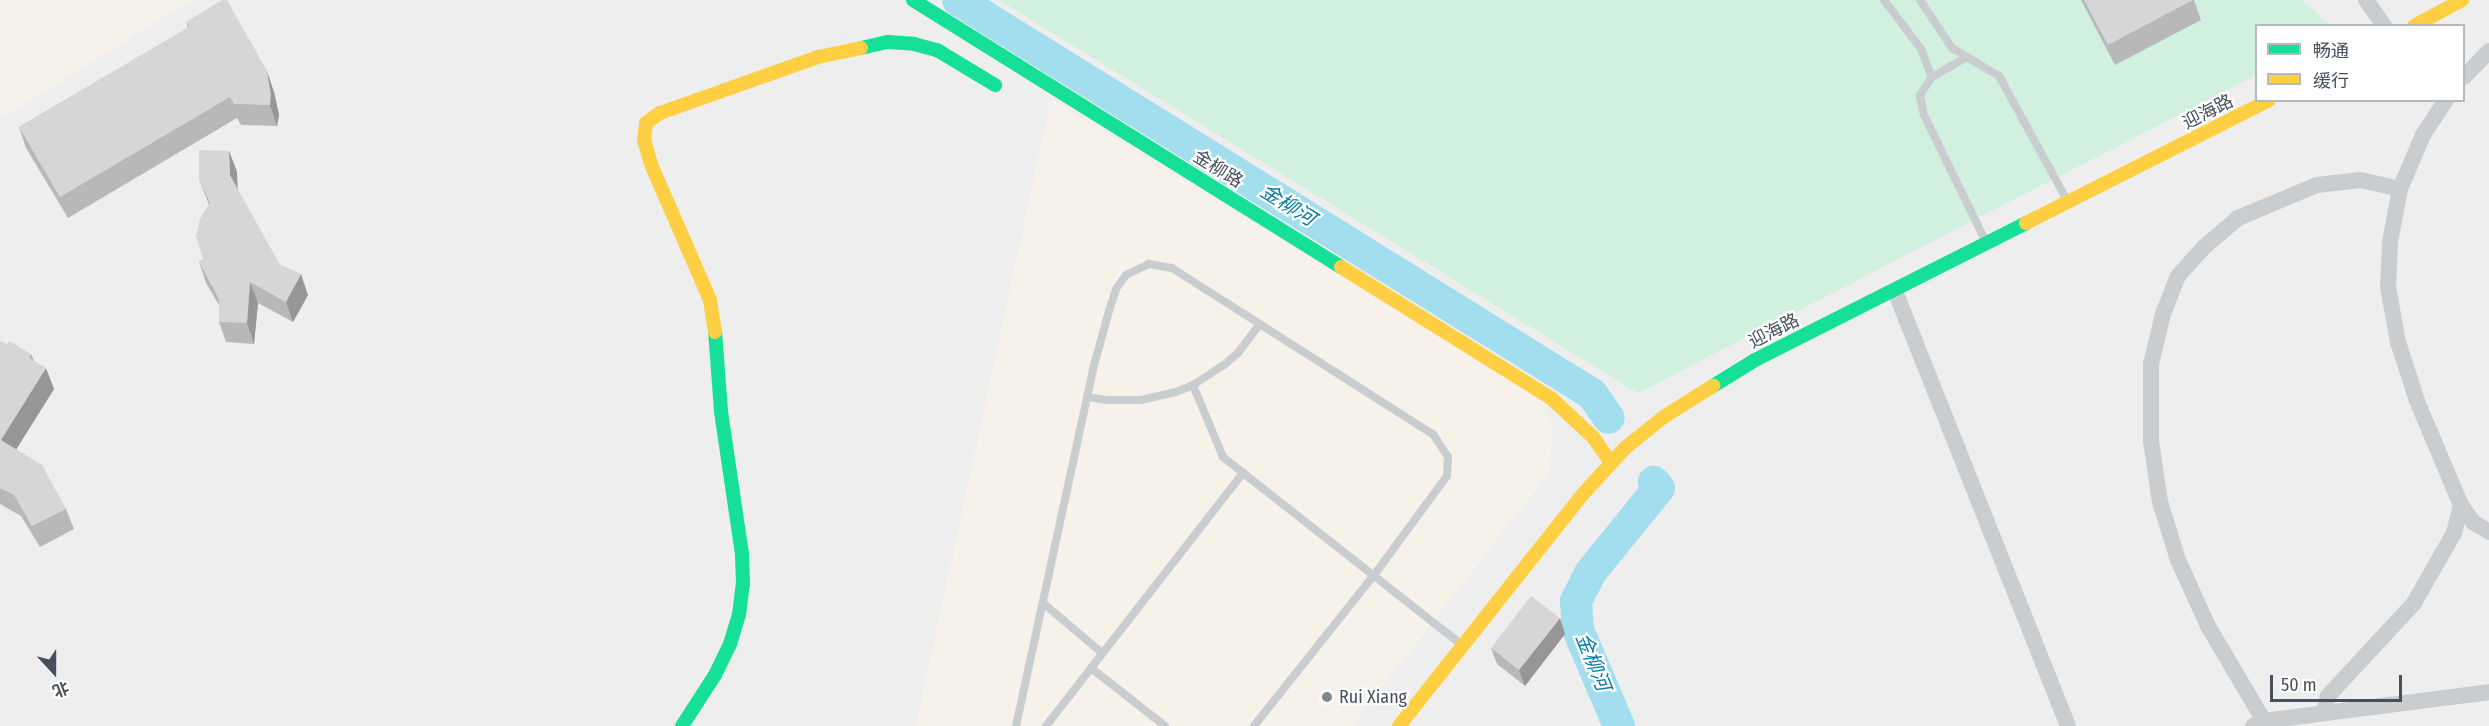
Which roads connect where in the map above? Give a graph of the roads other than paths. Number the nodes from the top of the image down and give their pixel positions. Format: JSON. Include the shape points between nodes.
{"nodes":[{"id":1,"x":913,"y":0,"type":"edge"},
{"id":2,"x":1884,"y":0,"type":"edge"},
{"id":3,"x":1920,"y":0,"type":"edge"},
{"id":4,"x":2366,"y":0,"type":"edge"},
{"id":5,"x":2462,"y":0,"type":"edge"},
{"id":6,"x":2383,"y":24,"type":"edge"},
{"id":7,"x":2418,"y":24,"type":"edge"},
{"id":8,"x":2489,"y":51,"type":"edge"},
{"id":9,"x":1965,"y":58,"type":"junction"},
{"id":10,"x":2465,"y":75,"type":"edge"},
{"id":11,"x":1932,"y":77,"type":"junction"},
{"id":12,"x":995,"y":85,"type":"dead end"},
{"id":13,"x":2265,"y":102,"type":"edge"},
{"id":14,"x":2445,"y":102,"type":"edge"},
{"id":15,"x":2400,"y":189,"type":"junction"},
{"id":16,"x":2069,"y":203,"type":"junction"},
{"id":17,"x":1987,"y":244,"type":"junction"},
{"id":18,"x":1895,"y":291,"type":"junction"},
{"id":19,"x":1260,"y":324,"type":"junction"},
{"id":20,"x":1193,"y":385,"type":"junction"},
{"id":21,"x":1088,"y":396,"type":"junction"},
{"id":22,"x":1611,"y":463,"type":"junction"},
{"id":23,"x":1243,"y":473,"type":"junction"},
{"id":24,"x":2461,"y":505,"type":"junction"},
{"id":25,"x":2489,"y":532,"type":"edge"},
{"id":26,"x":1374,"y":575,"type":"junction"},
{"id":27,"x":1043,"y":603,"type":"junction"},
{"id":28,"x":1463,"y":645,"type":"junction"},
{"id":29,"x":1102,"y":653,"type":"junction"},
{"id":30,"x":1091,"y":668,"type":"junction"},
{"id":31,"x":2489,"y":692,"type":"edge"},
{"id":32,"x":2324,"y":714,"type":"junction"},
{"id":33,"x":2258,"y":724,"type":"edge"},
{"id":34,"x":682,"y":726,"type":"edge"},
{"id":35,"x":1016,"y":726,"type":"edge"},
{"id":36,"x":1046,"y":726,"type":"edge"},
{"id":37,"x":1165,"y":726,"type":"edge"},
{"id":38,"x":1254,"y":726,"type":"edge"},
{"id":39,"x":1399,"y":726,"type":"edge"},
{"id":40,"x":2068,"y":726,"type":"edge"}],
"edges":[{"from":1,"to":22,"type":"street","name":"金柳路","via":[[1551,398],[1593,437]]},
{"from":2,"to":11,"type":"lane","via":[[1921,48]]},
{"from":3,"to":9,"type":"lane","via":[[1952,48]]},
{"from":4,"to":6,"type":"street"},
{"from":5,"to":7,"type":"street"},
{"from":8,"to":10,"type":"street"},
{"from":9,"to":11,"type":"lane"},
{"from":9,"to":16,"type":"lane","via":[[1999,76]]},
{"from":11,"to":17,"type":"lane","via":[[1920,95],[1924,115]]},
{"from":12,"to":34,"type":"street","via":[[937,50],[888,42],[818,57],[660,113],[646,123],[644,140],[651,164],[710,300],[742,554],[741,605],[730,644]]},
{"from":13,"to":16,"type":"street","name":"迎海路"},
{"from":14,"to":15,"type":"street","via":[[2423,135]]},
{"from":15,"to":24,"type":"street","via":[[2390,242],[2388,287],[2398,342],[2417,401]]},
{"from":15,"to":33,"type":"street","via":[[2361,180],[2317,185],[2238,218],[2178,276],[2163,314],[2151,364],[2151,441],[2160,502],[2178,560]]},
{"from":16,"to":17,"type":"street","name":"迎海路"},
{"from":17,"to":18,"type":"street","name":"迎海路"},
{"from":18,"to":22,"type":"street","name":"迎海路","via":[[1755,360],[1665,416]]},
{"from":18,"to":40,"type":"street"},
{"from":19,"to":20,"type":"lane","via":[[1231,359]]},
{"from":19,"to":21,"type":"lane","via":[[1172,268],[1158,264],[1141,266],[1126,275],[1116,289]]},
{"from":19,"to":26,"type":"lane","via":[[1433,434],[1443,446],[1449,463],[1447,477]]},
{"from":20,"to":21,"type":"lane","via":[[1141,400]]},
{"from":20,"to":23,"type":"lane","via":[[1223,458]]},
{"from":21,"to":27,"type":"lane"},
{"from":22,"to":28,"type":"street","name":"迎海路","via":[[1568,511]]},
{"from":23,"to":26,"type":"lane"},
{"from":23,"to":29,"type":"lane"},
{"from":24,"to":25,"type":"street","via":[[2473,522]]},
{"from":24,"to":32,"type":"street","via":[[2454,532],[2414,603],[2328,696]]},
{"from":26,"to":28,"type":"lane"},
{"from":26,"to":38,"type":"lane"},
{"from":27,"to":29,"type":"lane"},
{"from":27,"to":35,"type":"lane"},
{"from":28,"to":39,"type":"street","name":"迎海路"},
{"from":29,"to":30,"type":"lane"},
{"from":30,"to":36,"type":"lane"},
{"from":30,"to":37,"type":"lane"},
{"from":31,"to":32,"type":"street"},
{"from":32,"to":33,"type":"street"}]}
